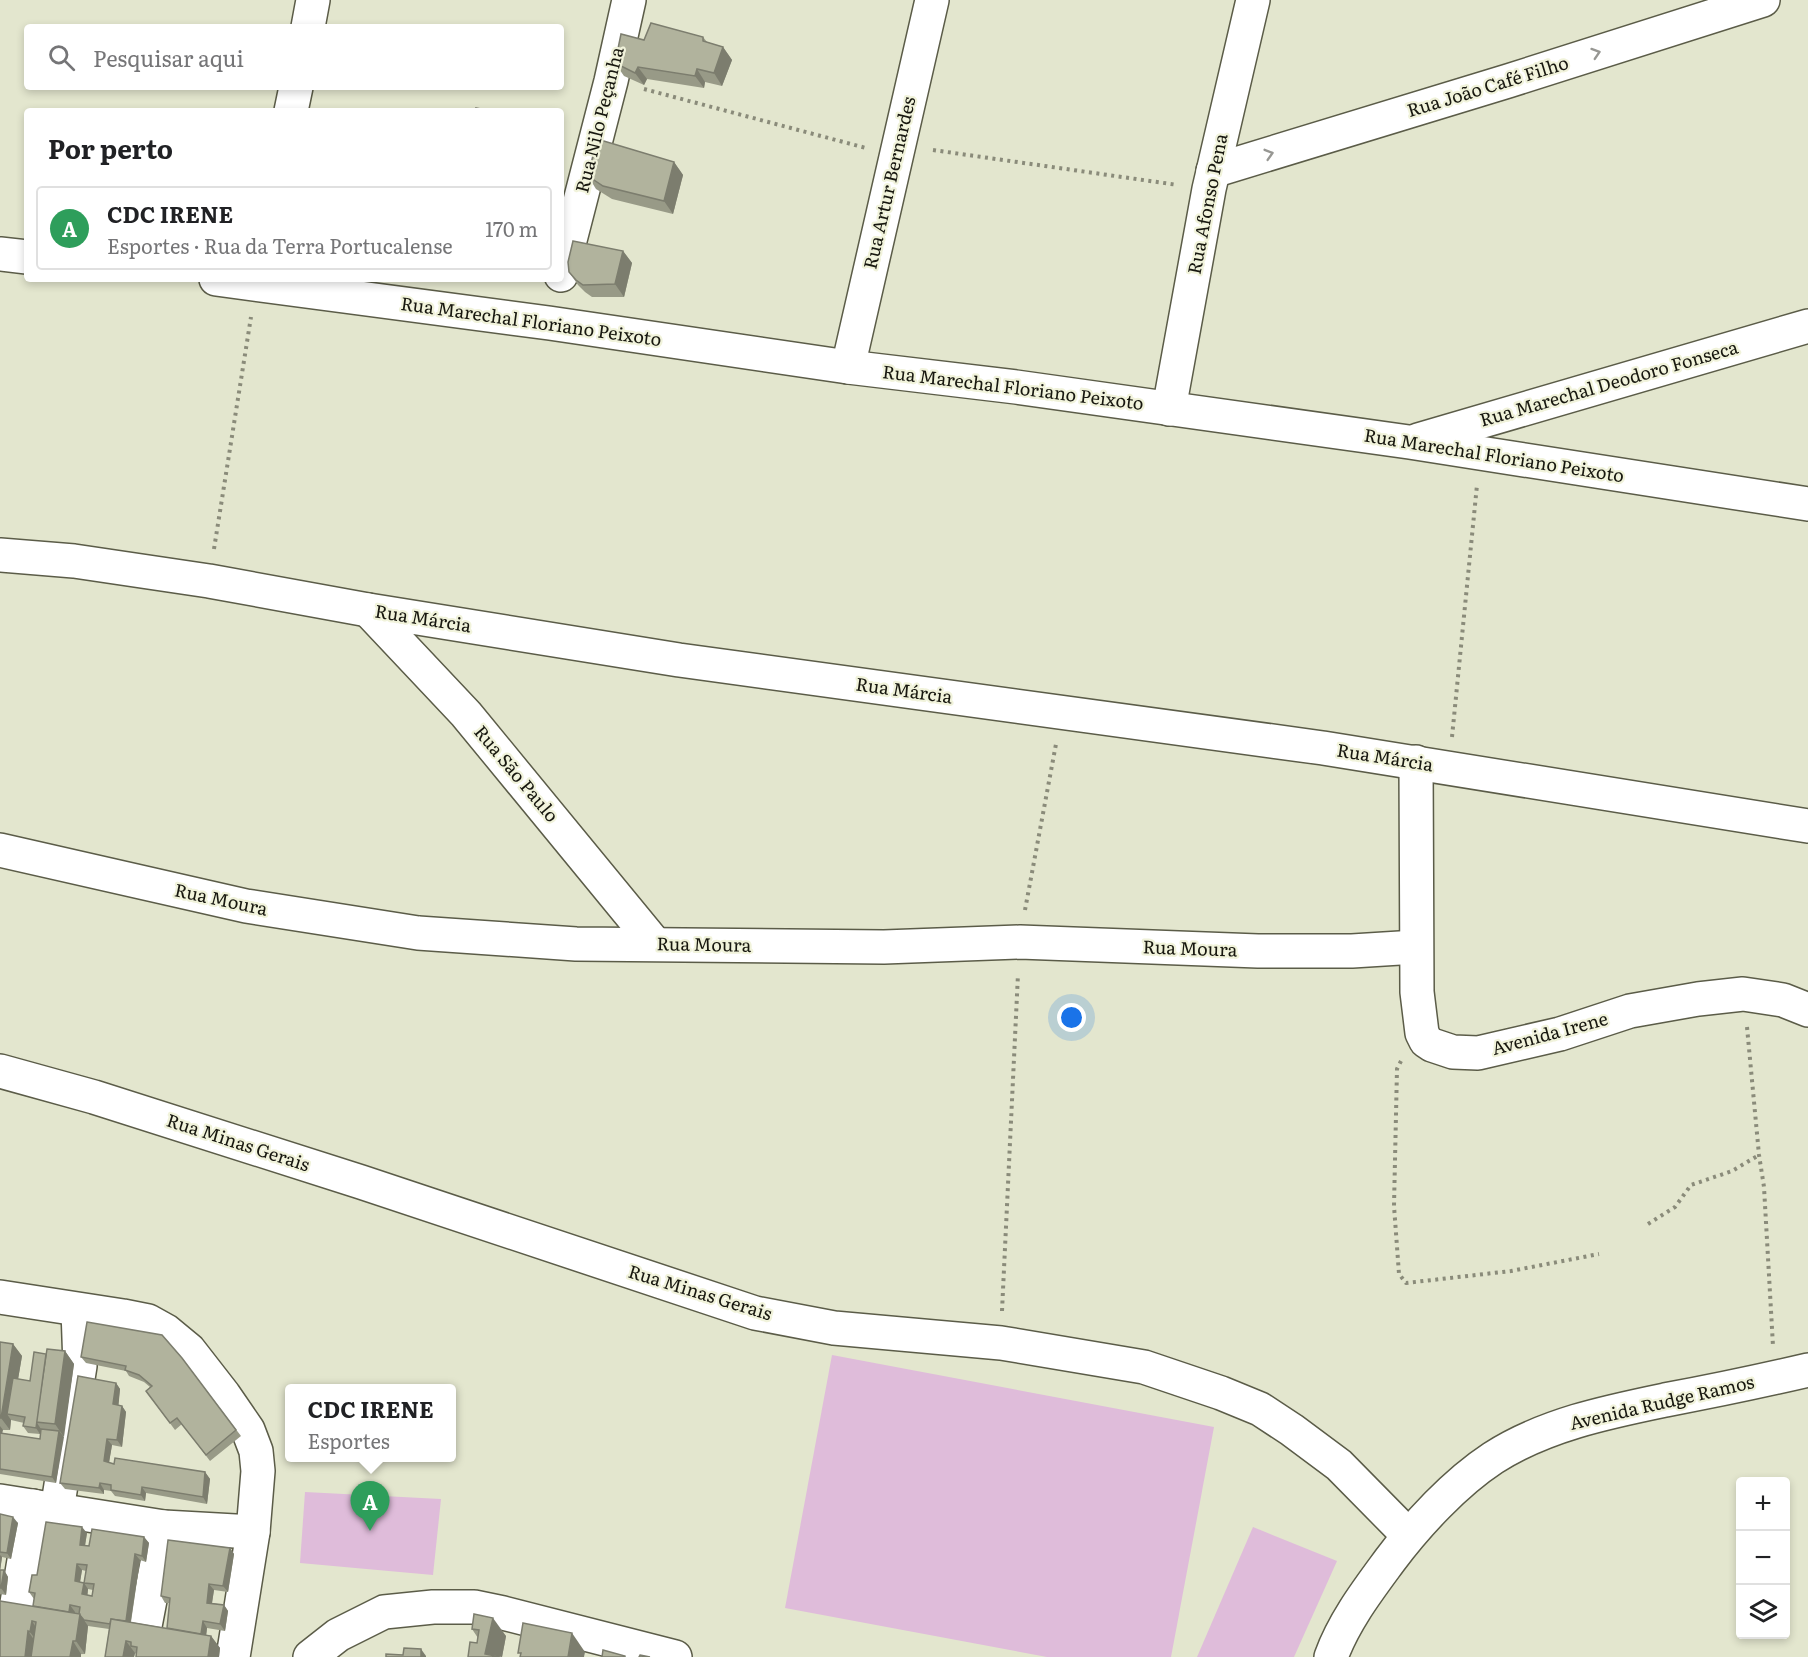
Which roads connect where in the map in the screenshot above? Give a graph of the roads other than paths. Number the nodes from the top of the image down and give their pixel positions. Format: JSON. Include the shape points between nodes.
{"nodes":[{"id":1,"x":313,"y":0,"type":"edge"},
{"id":2,"x":629,"y":0,"type":"edge"},
{"id":3,"x":932,"y":0,"type":"edge"},
{"id":4,"x":1253,"y":0,"type":"edge"},
{"id":5,"x":1763,"y":0,"type":"edge"},
{"id":6,"x":309,"y":24,"type":"edge"},
{"id":7,"x":295,"y":90,"type":"edge"},
{"id":8,"x":292,"y":108,"type":"edge"},
{"id":9,"x":1211,"y":180,"type":"junction"},
{"id":10,"x":0,"y":254,"type":"edge"},
{"id":11,"x":24,"y":257,"type":"edge"},
{"id":12,"x":564,"y":265,"type":"edge"},
{"id":13,"x":263,"y":282,"type":"edge"},
{"id":14,"x":560,"y":282,"type":"edge"},
{"id":15,"x":549,"y":323,"type":"junction"},
{"id":16,"x":1808,"y":326,"type":"edge"},
{"id":17,"x":848,"y":367,"type":"junction"},
{"id":18,"x":1169,"y":409,"type":"junction"},
{"id":19,"x":1409,"y":442,"type":"junction"},
{"id":20,"x":1808,"y":504,"type":"edge"},
{"id":21,"x":0,"y":555,"type":"edge"},
{"id":22,"x":368,"y":610,"type":"junction"},
{"id":23,"x":1416,"y":762,"type":"junction"},
{"id":24,"x":1808,"y":826,"type":"edge"},
{"id":25,"x":0,"y":850,"type":"edge"},
{"id":26,"x":655,"y":944,"type":"junction"},
{"id":27,"x":1416,"y":947,"type":"junction"},
{"id":28,"x":1808,"y":1010,"type":"edge"},
{"id":29,"x":0,"y":1071,"type":"edge"},
{"id":30,"x":0,"y":1297,"type":"edge"},
{"id":31,"x":78,"y":1310,"type":"junction"},
{"id":32,"x":1808,"y":1370,"type":"edge"},
{"id":33,"x":0,"y":1501,"type":"edge"},
{"id":34,"x":45,"y":1508,"type":"junction"},
{"id":35,"x":164,"y":1527,"type":"junction"},
{"id":36,"x":253,"y":1532,"type":"junction"},
{"id":37,"x":1408,"y":1535,"type":"junction"},
{"id":38,"x":16,"y":1609,"type":"edge"},
{"id":39,"x":145,"y":1626,"type":"edge"},
{"id":40,"x":233,"y":1657,"type":"edge"},
{"id":41,"x":310,"y":1657,"type":"edge"},
{"id":42,"x":675,"y":1657,"type":"edge"},
{"id":43,"x":1331,"y":1657,"type":"edge"}],
"edges":[{"from":1,"to":6,"type":"street"},
{"from":2,"to":12,"type":"street","name":"Rua Nilo Peçanha"},
{"from":3,"to":17,"type":"street","name":"Rua Artur Bernardes"},
{"from":4,"to":9,"type":"street","name":"Rua Afonso Pena"},
{"from":9,"to":5,"type":"street","name":"Rua João Café Filho","one_way":true},
{"from":7,"to":8,"type":"street"},
{"from":9,"to":18,"type":"street","name":"Rua Afonso Pena"},
{"from":10,"to":11,"type":"street"},
{"from":13,"to":15,"type":"street","name":"Rua Marechal Floriano Peixoto"},
{"from":14,"to":15,"type":"street","name":"Rua Nilo Peçanha"},
{"from":15,"to":17,"type":"street","name":"Rua Marechal Floriano Peixoto"},
{"from":16,"to":19,"type":"street","name":"Rua Marechal Deodoro Fonseca"},
{"from":17,"to":18,"type":"street","name":"Rua Marechal Floriano Peixoto"},
{"from":18,"to":19,"type":"street","name":"Rua Marechal Floriano Peixoto"},
{"from":19,"to":20,"type":"street","name":"Rua Marechal Floriano Peixoto"},
{"from":21,"to":22,"type":"street","name":"Rua Márcia","via":[[74,561]]},
{"from":22,"to":23,"type":"street","name":"Rua Márcia","via":[[679,660]]},
{"from":22,"to":26,"type":"street","name":"Rua São Paulo","via":[[466,714]]},
{"from":23,"to":24,"type":"street","name":"Rua Márcia"},
{"from":23,"to":27,"type":"street","name":"Avenida Irene"},
{"from":25,"to":26,"type":"street","name":"Rua Moura","via":[[246,906],[418,933],[576,944]]},
{"from":26,"to":27,"type":"street","name":"Rua Moura","via":[[884,947],[1020,942],[1270,951]]},
{"from":27,"to":28,"type":"street","name":"Avenida Irene","via":[[1422,1033],[1432,1045],[1453,1052],[1478,1053],[1560,1034],[1630,1011],[1698,999],[1743,994],[1783,1000]]},
{"from":29,"to":37,"type":"street","name":"Rua Minas Gerais","via":[[361,1182],[755,1313],[834,1328],[1001,1343],[1144,1367],[1260,1409],[1339,1465]]},
{"from":30,"to":31,"type":"street"},
{"from":31,"to":34,"type":"street","via":[[80,1366]]},
{"from":31,"to":36,"type":"street","via":[[148,1321],[189,1350],[248,1430],[256,1451]]},
{"from":32,"to":37,"type":"street","name":"Avenida Rudge Ramos","via":[[1621,1409],[1530,1439],[1494,1458]]},
{"from":33,"to":34,"type":"street"},
{"from":34,"to":35,"type":"street"},
{"from":34,"to":38,"type":"street"},
{"from":35,"to":36,"type":"street"},
{"from":35,"to":39,"type":"street"},
{"from":36,"to":40,"type":"street"},
{"from":37,"to":43,"type":"street","name":"Avenida Rudge Ramos","via":[[1370,1587],[1338,1638]]},
{"from":41,"to":42,"type":"street","via":[[338,1635],[384,1612],[474,1607]]}]}
